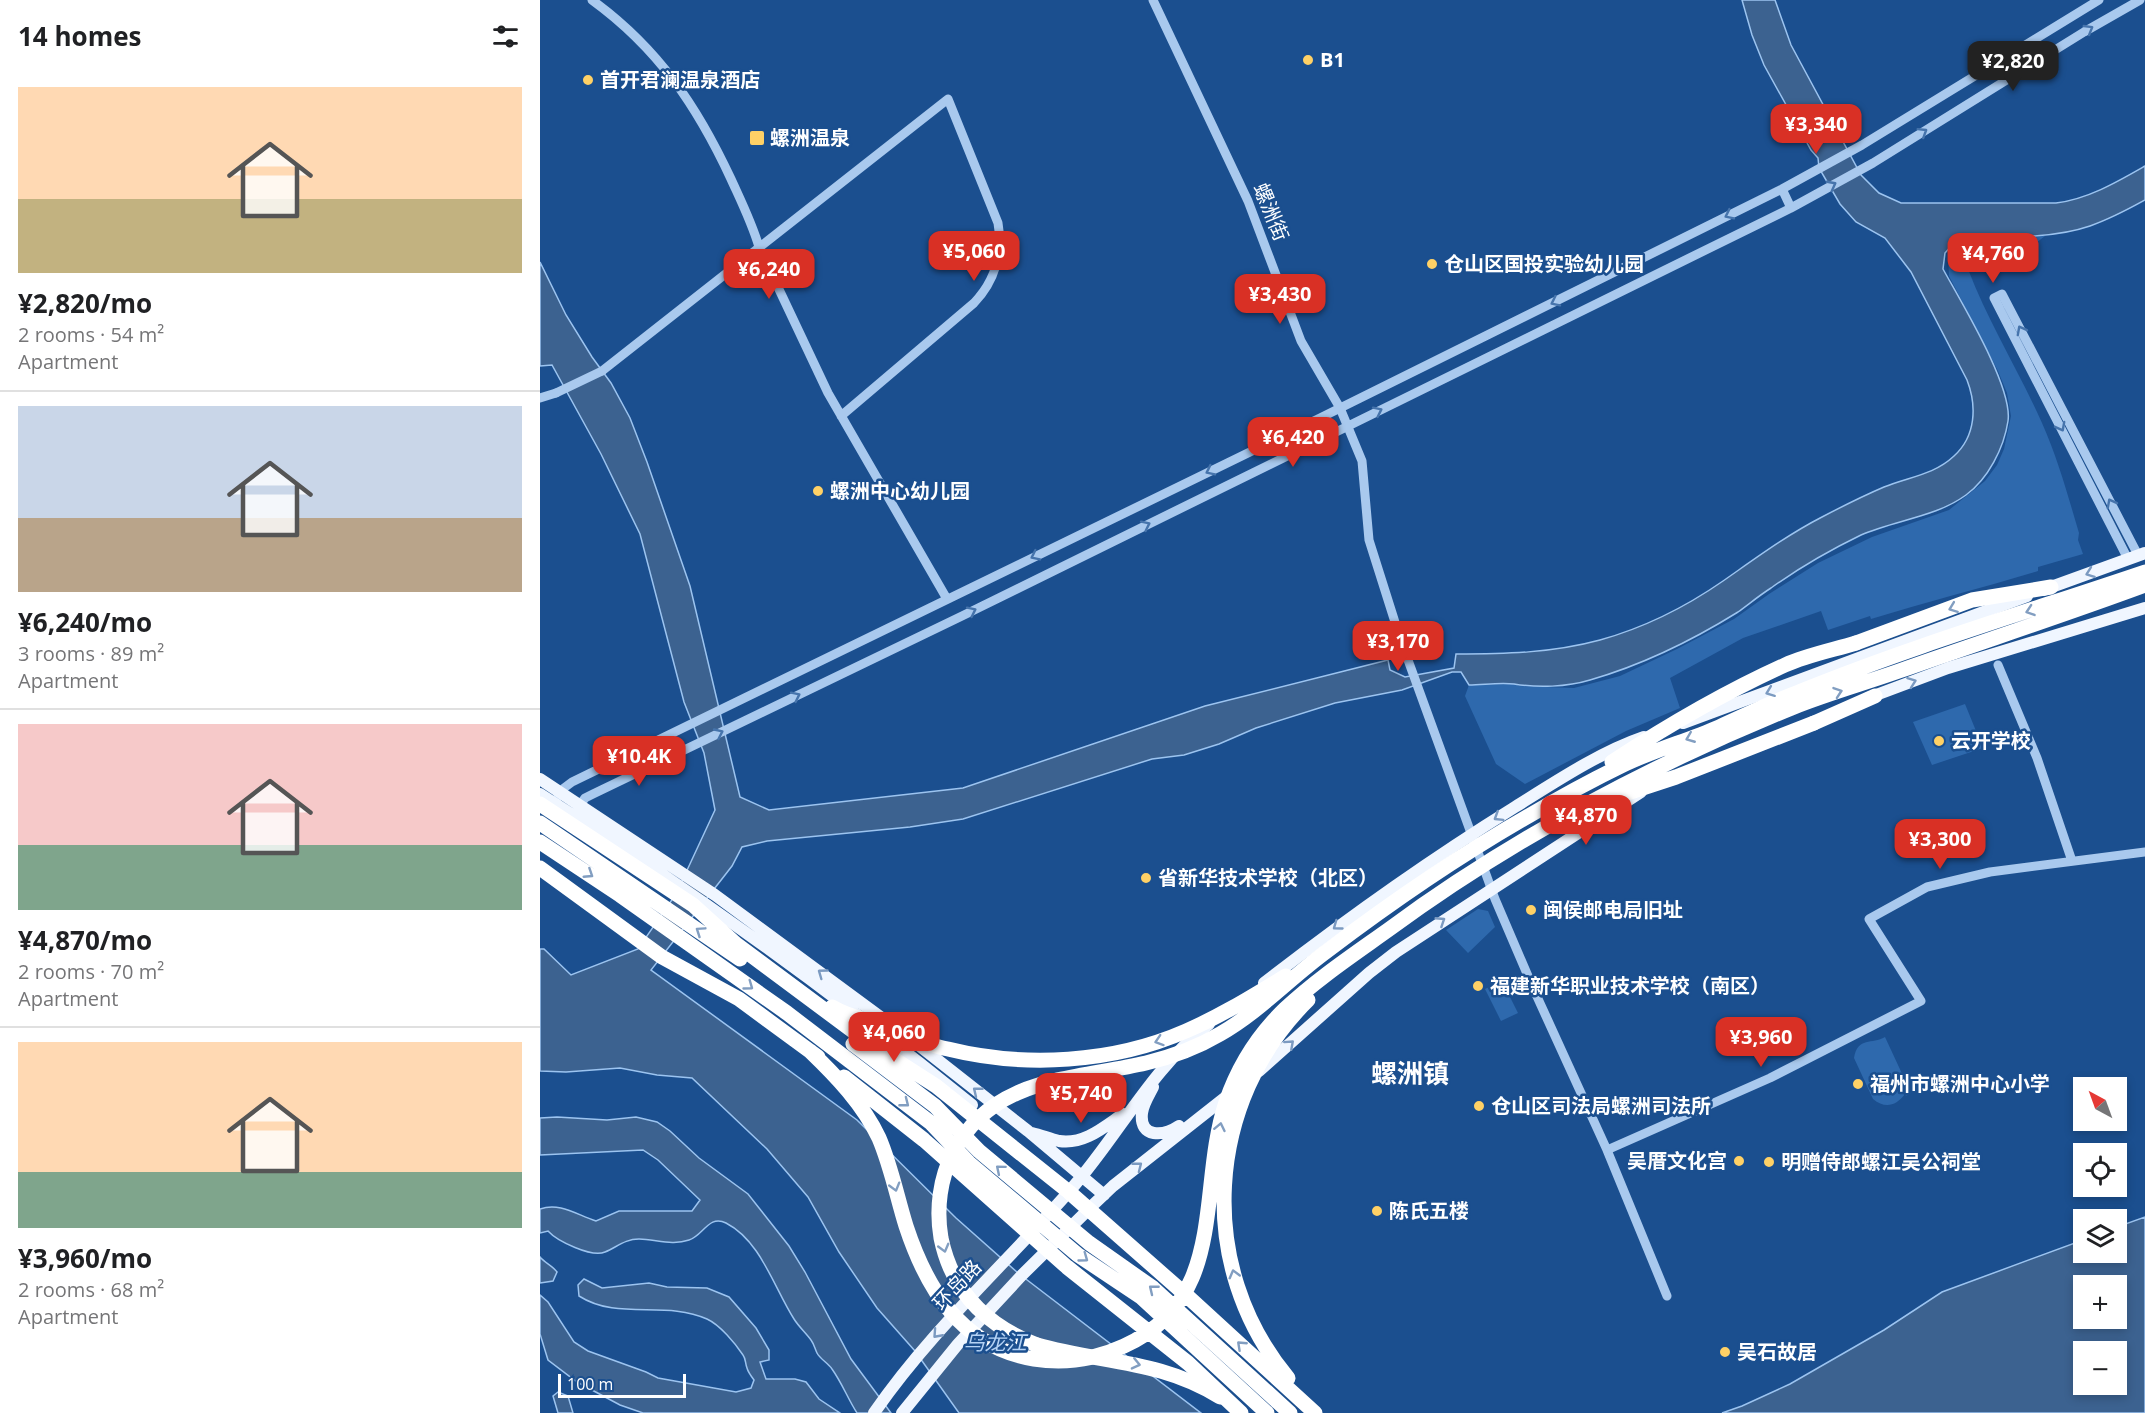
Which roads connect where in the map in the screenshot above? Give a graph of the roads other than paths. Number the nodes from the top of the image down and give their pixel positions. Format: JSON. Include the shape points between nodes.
{"nodes":[{"id":1,"x":592,"y":0,"type":"edge"},
{"id":2,"x":1153,"y":0,"type":"edge"},
{"id":3,"x":2098,"y":0,"type":"edge"},
{"id":4,"x":2140,"y":0,"type":"edge"},
{"id":5,"x":1782,"y":189,"type":"junction"},
{"id":6,"x":1791,"y":208,"type":"junction"},
{"id":7,"x":759,"y":247,"type":"junction"},
{"id":8,"x":540,"y":398,"type":"edge"},
{"id":9,"x":1340,"y":408,"type":"junction"},
{"id":10,"x":841,"y":416,"type":"junction"},
{"id":11,"x":1348,"y":426,"type":"junction"},
{"id":12,"x":2137,"y":556,"type":"edge"},
{"id":13,"x":2145,"y":572,"type":"edge"},
{"id":14,"x":2145,"y":585,"type":"edge"},
{"id":15,"x":2051,"y":587,"type":"junction"},
{"id":16,"x":947,"y":599,"type":"junction"},
{"id":17,"x":2145,"y":608,"type":"edge"},
{"id":18,"x":1998,"y":665,"type":"dead end"},
{"id":19,"x":1875,"y":696,"type":"junction"},
{"id":20,"x":540,"y":779,"type":"edge"},
{"id":21,"x":540,"y":794,"type":"edge"},
{"id":22,"x":1565,"y":796,"type":"junction"},
{"id":23,"x":552,"y":800,"type":"edge"},
{"id":24,"x":576,"y":810,"type":"junction"},
{"id":25,"x":1578,"y":810,"type":"junction"},
{"id":26,"x":540,"y":823,"type":"edge"},
{"id":27,"x":1472,"y":833,"type":"junction"},
{"id":28,"x":540,"y":842,"type":"edge"},
{"id":29,"x":2145,"y":852,"type":"edge"},
{"id":30,"x":2072,"y":861,"type":"junction"},
{"id":31,"x":540,"y":868,"type":"edge"},
{"id":32,"x":1491,"y":889,"type":"junction"},
{"id":33,"x":711,"y":901,"type":"junction"},
{"id":34,"x":1380,"y":936,"type":"junction"},
{"id":35,"x":1322,"y":954,"type":"junction"},
{"id":36,"x":786,"y":980,"type":"junction"},
{"id":37,"x":810,"y":1051,"type":"junction"},
{"id":38,"x":1161,"y":1070,"type":"junction"},
{"id":39,"x":1217,"y":1104,"type":"junction"},
{"id":40,"x":1131,"y":1108,"type":"junction"},
{"id":41,"x":1028,"y":1131,"type":"junction"},
{"id":42,"x":1607,"y":1150,"type":"junction"},
{"id":43,"x":1082,"y":1176,"type":"junction"},
{"id":44,"x":1073,"y":1187,"type":"junction"},
{"id":45,"x":1104,"y":1195,"type":"junction"},
{"id":46,"x":1094,"y":1204,"type":"junction"},
{"id":47,"x":1667,"y":1296,"type":"dead end"},
{"id":48,"x":1237,"y":1409,"type":"edge"},
{"id":49,"x":874,"y":1413,"type":"edge"},
{"id":50,"x":902,"y":1413,"type":"edge"},
{"id":51,"x":1267,"y":1413,"type":"edge"},
{"id":52,"x":1290,"y":1413,"type":"edge"},
{"id":53,"x":1316,"y":1413,"type":"edge"}],
"edges":[{"from":1,"to":7,"type":"street","via":[[637,38],[687,97],[719,154]]},
{"from":2,"to":9,"type":"street","name":"螺洲街","via":[[1248,201],[1302,341]]},
{"from":3,"to":5,"type":"street","via":[[1862,145]]},
{"from":6,"to":4,"type":"street","one_way":true,"via":[[1873,163]]},
{"from":5,"to":6,"type":"street"},
{"from":5,"to":9,"type":"street","one_way":true},
{"from":11,"to":6,"type":"street","one_way":true},
{"from":7,"to":8,"type":"street","bridge":true,"via":[[602,371]]},
{"from":7,"to":10,"type":"street"},
{"from":7,"to":10,"type":"street","via":[[948,99],[998,223],[995,269],[974,303]]},
{"from":9,"to":11,"type":"street","name":"螺洲街"},
{"from":9,"to":16,"type":"street","one_way":true},
{"from":10,"to":16,"type":"street"},
{"from":24,"to":11,"type":"street","one_way":true,"via":[[588,796]]},
{"from":11,"to":27,"type":"street","name":"螺洲街","via":[[1362,461],[1369,540],[1403,646]]},
{"from":12,"to":12,"type":"street","one_way":true,"via":[[2002,294],[1994,298]]},
{"from":12,"to":15,"type":"main road","one_way":true},
{"from":13,"to":22,"type":"highway","one_way":true,"bridge":true,"via":[[1799,692],[1624,764]]},
{"from":25,"to":14,"type":"highway","one_way":true,"bridge":true,"via":[[1616,788],[1796,706]]},
{"from":15,"to":22,"type":"highway","one_way":true,"bridge":true,"via":[[1971,600],[1787,664],[1649,738]]},
{"from":15,"to":27,"type":"main road","one_way":true,"via":[[1626,743]]},
{"from":16,"to":23,"type":"street","via":[[572,782]]},
{"from":19,"to":17,"type":"main road","one_way":true,"via":[[1948,668]]},
{"from":18,"to":30,"type":"street","via":[[2044,776]]},
{"from":19,"to":25,"type":"highway","bridge":true,"via":[[1676,777]]},
{"from":19,"to":32,"type":"main road","via":[[1805,720],[1644,790]]},
{"from":20,"to":23,"type":"main road"},
{"from":21,"to":23,"type":"main road"},
{"from":22,"to":35,"type":"highway","bridge":true,"via":[[1450,862]]},
{"from":23,"to":24,"type":"main road"},
{"from":23,"to":36,"type":"highway","bridge":true},
{"from":24,"to":33,"type":"main road"},
{"from":25,"to":34,"type":"highway","bridge":true,"via":[[1510,848]]},
{"from":52,"to":26,"type":"highway","one_way":true,"bridge":true,"via":[[1152,1288],[1089,1243],[979,1151],[935,1107],[707,935]]},
{"from":27,"to":32,"type":"street","name":"螺洲街"},
{"from":27,"to":38,"type":"main road","one_way":true,"via":[[1321,938],[1206,1026]]},
{"from":28,"to":51,"type":"highway","one_way":true,"bridge":true,"via":[[750,987],[931,1123],[969,1163],[1078,1254],[1141,1297]]},
{"from":29,"to":30,"type":"street"},
{"from":30,"to":42,"type":"street","via":[[1990,872],[1927,887],[1869,919],[1921,1000],[1770,1078]]},
{"from":31,"to":37,"type":"highway","bridge":true,"via":[[662,957],[739,999]]},
{"from":39,"to":32,"type":"main road","one_way":true,"via":[[1267,1065],[1379,964]]},
{"from":32,"to":42,"type":"street","name":"螺洲街"},
{"from":41,"to":33,"type":"main road","one_way":true,"via":[[943,1063]]},
{"from":33,"to":44,"type":"main road"},
{"from":37,"to":34,"type":"highway","one_way":true,"bridge":true,"via":[[869,1119],[884,1151],[923,1269],[948,1310],[986,1342],[1014,1354],[1043,1360],[1078,1360],[1133,1342],[1158,1324],[1178,1302],[1196,1269],[1204,1241],[1225,1105],[1248,1055],[1269,1025],[1299,996]]},
{"from":53,"to":34,"type":"highway","one_way":true,"bridge":true,"via":[[1271,1359],[1244,1306],[1226,1240],[1226,1161],[1243,1098],[1278,1034],[1318,991]]},
{"from":35,"to":36,"type":"highway","one_way":true,"bridge":true,"via":[[1230,1010],[1184,1032],[1113,1053],[1059,1060],[998,1058],[947,1049],[843,1014]]},
{"from":35,"to":48,"type":"highway","one_way":true,"bridge":true,"via":[[1260,1008],[1202,1043],[1147,1062],[1041,1083],[995,1103],[966,1132],[943,1177],[940,1228],[947,1258],[965,1293],[990,1321],[1019,1338],[1061,1352],[1161,1370],[1194,1382]]},
{"from":53,"to":36,"type":"highway","one_way":true,"bridge":true,"via":[[1043,1170],[936,1086],[869,1043]]},
{"from":37,"to":48,"type":"highway","bridge":true,"via":[[924,1140],[1067,1268],[1188,1363]]},
{"from":38,"to":39,"type":"main road","via":[[1142,1112],[1143,1123],[1151,1132],[1164,1134]]},
{"from":38,"to":40,"type":"main road"},
{"from":45,"to":39,"type":"main road","name":"环岛路","one_way":true},
{"from":40,"to":41,"type":"main road","via":[[1095,1133],[1077,1140],[1059,1141]]},
{"from":40,"to":43,"type":"main road","name":"环岛路"},
{"from":41,"to":43,"type":"main road"},
{"from":42,"to":47,"type":"street","name":"螺洲街"},
{"from":43,"to":44,"type":"main road","name":"环岛路"},
{"from":43,"to":45,"type":"main road"},
{"from":44,"to":46,"type":"main road"},
{"from":44,"to":49,"type":"main road","name":"环岛路","one_way":true,"bridge":true,"via":[[913,1362]]},
{"from":45,"to":46,"type":"main road","name":"环岛路"},
{"from":46,"to":50,"type":"main road","name":"环岛路","bridge":true,"via":[[1022,1275]]}]}
